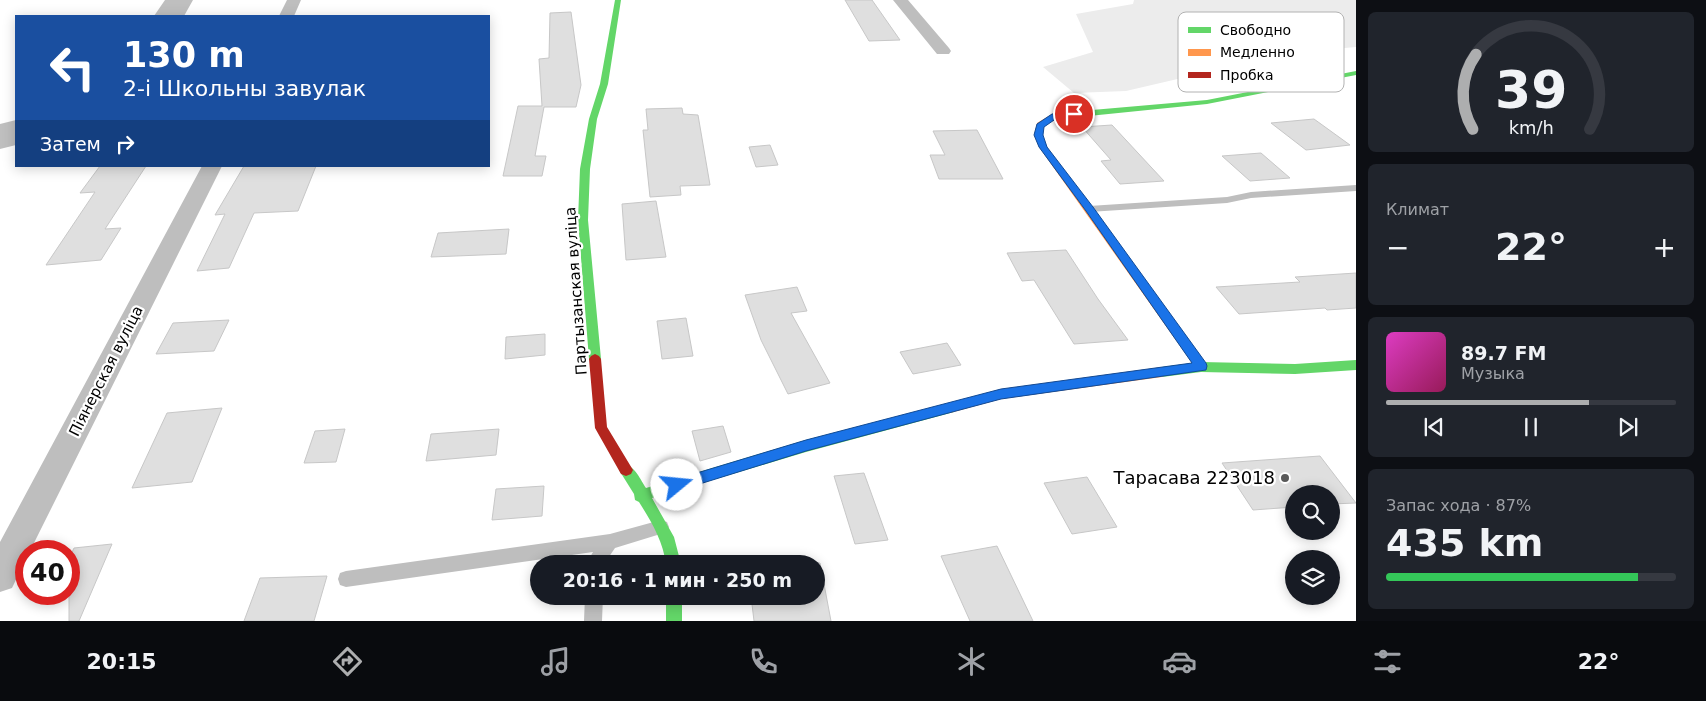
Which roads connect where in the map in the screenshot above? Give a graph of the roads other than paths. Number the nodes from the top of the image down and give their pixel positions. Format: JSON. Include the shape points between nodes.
{"nodes":[{"id":1,"x":294,"y":0,"type":"edge"},
{"id":2,"x":618,"y":0,"type":"edge"},
{"id":3,"x":900,"y":0,"type":"edge"},
{"id":4,"x":288,"y":15,"type":"edge"},
{"id":5,"x":943,"y":51,"type":"dead end"},
{"id":6,"x":1258,"y":92,"type":"edge"},
{"id":7,"x":211,"y":167,"type":"edge"},
{"id":8,"x":1356,"y":188,"type":"edge"},
{"id":9,"x":1090,"y":209,"type":"junction"},
{"id":10,"x":1356,"y":365,"type":"edge"},
{"id":11,"x":1201,"y":366,"type":"junction"},
{"id":12,"x":640,"y":496,"type":"junction"},
{"id":13,"x":661,"y":527,"type":"junction"},
{"id":14,"x":610,"y":542,"type":"junction"},
{"id":15,"x":601,"y":555,"type":"edge"},
{"id":16,"x":673,"y":555,"type":"edge"},
{"id":17,"x":0,"y":576,"type":"edge"},
{"id":18,"x":346,"y":580,"type":"dead end"},
{"id":19,"x":594,"y":605,"type":"edge"},
{"id":20,"x":674,"y":605,"type":"edge"},
{"id":21,"x":593,"y":621,"type":"edge"},
{"id":22,"x":674,"y":621,"type":"edge"}],
"edges":[{"from":1,"to":4,"type":"street"},
{"from":2,"to":12,"type":"street","name":"Партызанская вуліца","via":[[616,27],[593,119],[585,169],[583,220],[601,428]]},
{"from":3,"to":5,"type":"street"},
{"from":6,"to":9,"type":"street","via":[[1207,102],[1055,116],[1040,125],[1038,135],[1043,147]]},
{"from":7,"to":17,"type":"street","name":"Піянерская вуліца"},
{"from":8,"to":9,"type":"lane"},
{"from":9,"to":11,"type":"street"},
{"from":10,"to":11,"type":"street","via":[[1295,369]]},
{"from":11,"to":12,"type":"street","via":[[1001,394],[806,446]]},
{"from":12,"to":13,"type":"street","name":"Партызанская вуліца"},
{"from":13,"to":14,"type":"lane"},
{"from":13,"to":16,"type":"street","name":"Партызанская вуліца"},
{"from":14,"to":15,"type":"lane"},
{"from":14,"to":18,"type":"lane"},
{"from":19,"to":21,"type":"lane"},
{"from":20,"to":22,"type":"street"}]}
